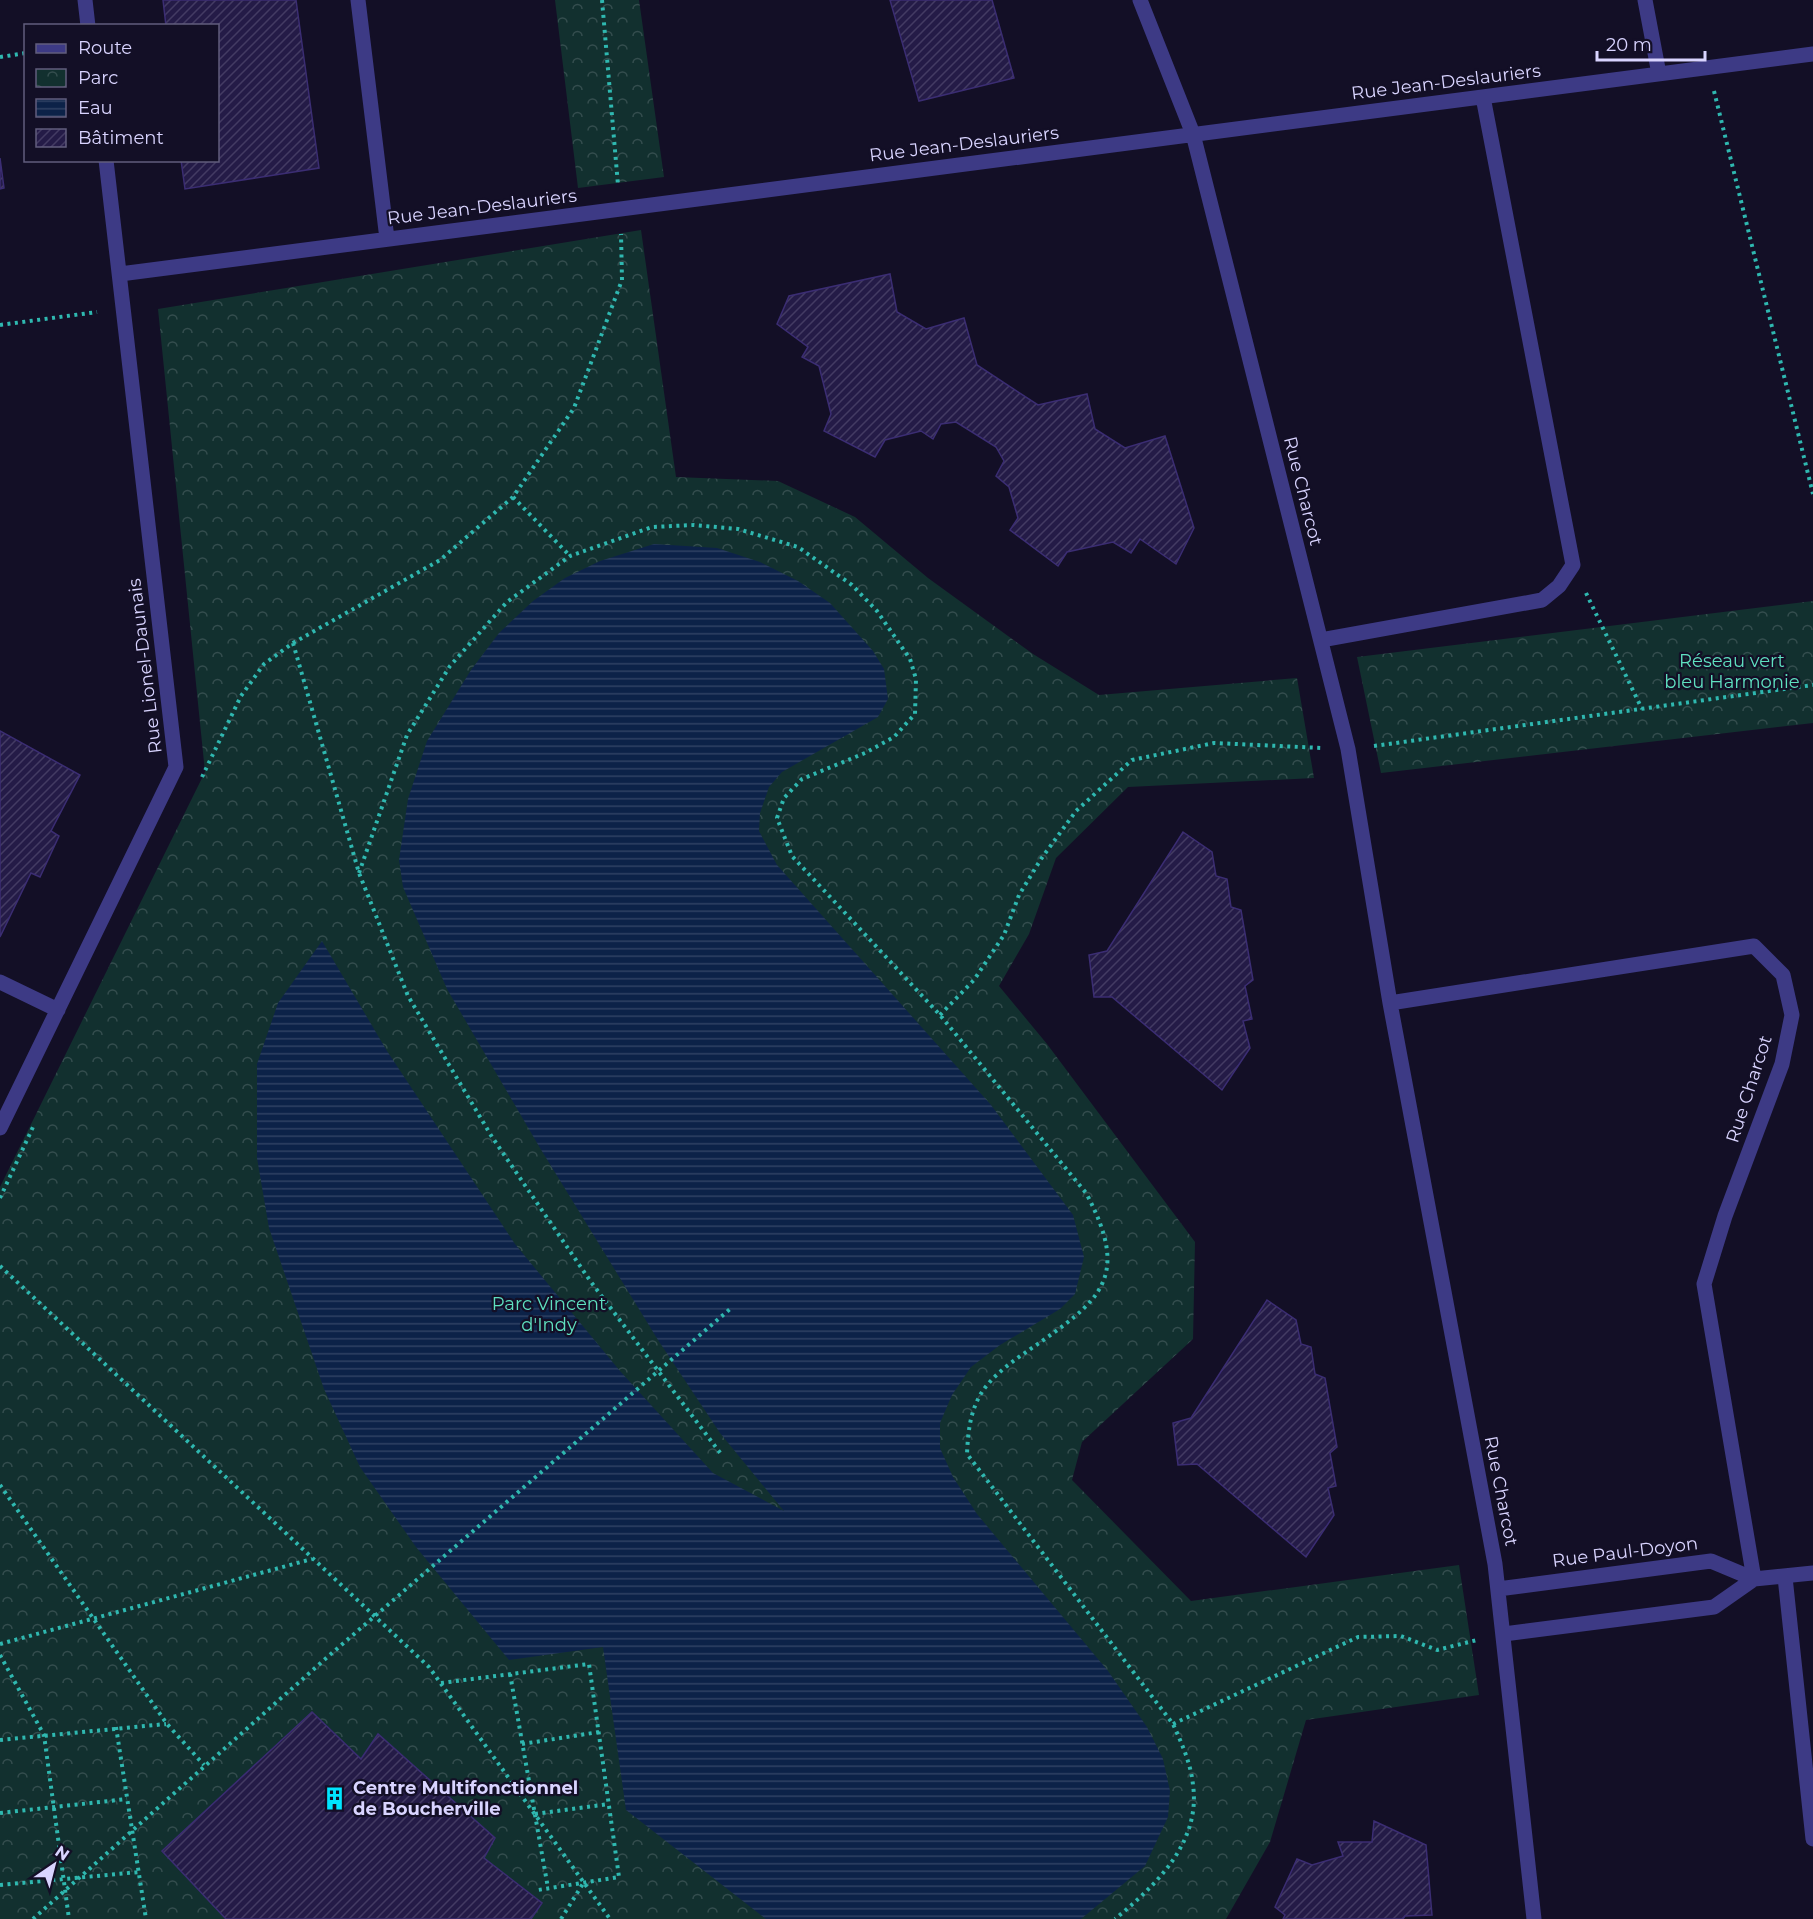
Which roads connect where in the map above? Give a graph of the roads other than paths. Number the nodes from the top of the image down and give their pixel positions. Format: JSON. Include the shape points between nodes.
{"nodes":[{"id":1,"x":85,"y":0,"type":"edge"},
{"id":2,"x":358,"y":0,"type":"edge"},
{"id":3,"x":1140,"y":0,"type":"edge"},
{"id":4,"x":1645,"y":0,"type":"edge"},
{"id":5,"x":88,"y":24,"type":"edge"},
{"id":6,"x":1813,"y":54,"type":"edge"},
{"id":7,"x":1659,"y":74,"type":"junction"},
{"id":8,"x":1484,"y":97,"type":"junction"},
{"id":9,"x":1193,"y":134,"type":"junction"},
{"id":10,"x":106,"y":162,"type":"edge"},
{"id":11,"x":387,"y":240,"type":"junction"},
{"id":12,"x":120,"y":274,"type":"junction"},
{"id":13,"x":1321,"y":640,"type":"junction"},
{"id":14,"x":0,"y":982,"type":"edge"},
{"id":15,"x":1390,"y":1003,"type":"junction"},
{"id":16,"x":58,"y":1010,"type":"junction"},
{"id":17,"x":0,"y":1128,"type":"edge"},
{"id":18,"x":1813,"y":1573,"type":"edge"},
{"id":19,"x":1785,"y":1576,"type":"junction"},
{"id":20,"x":1754,"y":1580,"type":"junction"},
{"id":21,"x":1498,"y":1589,"type":"junction"},
{"id":22,"x":1504,"y":1634,"type":"junction"},
{"id":23,"x":1813,"y":1839,"type":"edge"},
{"id":24,"x":1534,"y":1919,"type":"edge"}],
"edges":[{"from":1,"to":5,"type":"street"},
{"from":2,"to":11,"type":"street"},
{"from":3,"to":9,"type":"street","name":"Rue Charcot"},
{"from":4,"to":7,"type":"street"},
{"from":6,"to":7,"type":"street","name":"Rue Jean-Deslauriers"},
{"from":7,"to":8,"type":"street","name":"Rue Jean-Deslauriers"},
{"from":8,"to":9,"type":"street","name":"Rue Jean-Deslauriers"},
{"from":8,"to":13,"type":"street","via":[[1572,565],[1559,586],[1542,600]]},
{"from":9,"to":11,"type":"street","name":"Rue Jean-Deslauriers"},
{"from":9,"to":13,"type":"street","name":"Rue Charcot"},
{"from":10,"to":12,"type":"street","name":"Rue Lionel-Daunais"},
{"from":11,"to":12,"type":"street","name":"Rue Jean-Deslauriers"},
{"from":12,"to":16,"type":"street","name":"Rue Lionel-Daunais","via":[[177,767]]},
{"from":13,"to":15,"type":"street","name":"Rue Charcot","via":[[1348,749]]},
{"from":14,"to":16,"type":"street"},
{"from":15,"to":20,"type":"street","name":"Rue Charcot","via":[[1754,946],[1783,975],[1792,1015],[1782,1064],[1704,1284]]},
{"from":15,"to":21,"type":"street","name":"Rue Charcot"},
{"from":16,"to":17,"type":"street","name":"Rue Lionel-Daunais"},
{"from":18,"to":19,"type":"street"},
{"from":19,"to":20,"type":"street"},
{"from":19,"to":23,"type":"street"},
{"from":20,"to":21,"type":"street","name":"Rue Paul-Doyon","via":[[1711,1561]]},
{"from":20,"to":22,"type":"street","via":[[1714,1607]]},
{"from":21,"to":22,"type":"street","name":"Rue Charcot"},
{"from":22,"to":24,"type":"street","name":"Rue Charcot"}]}
